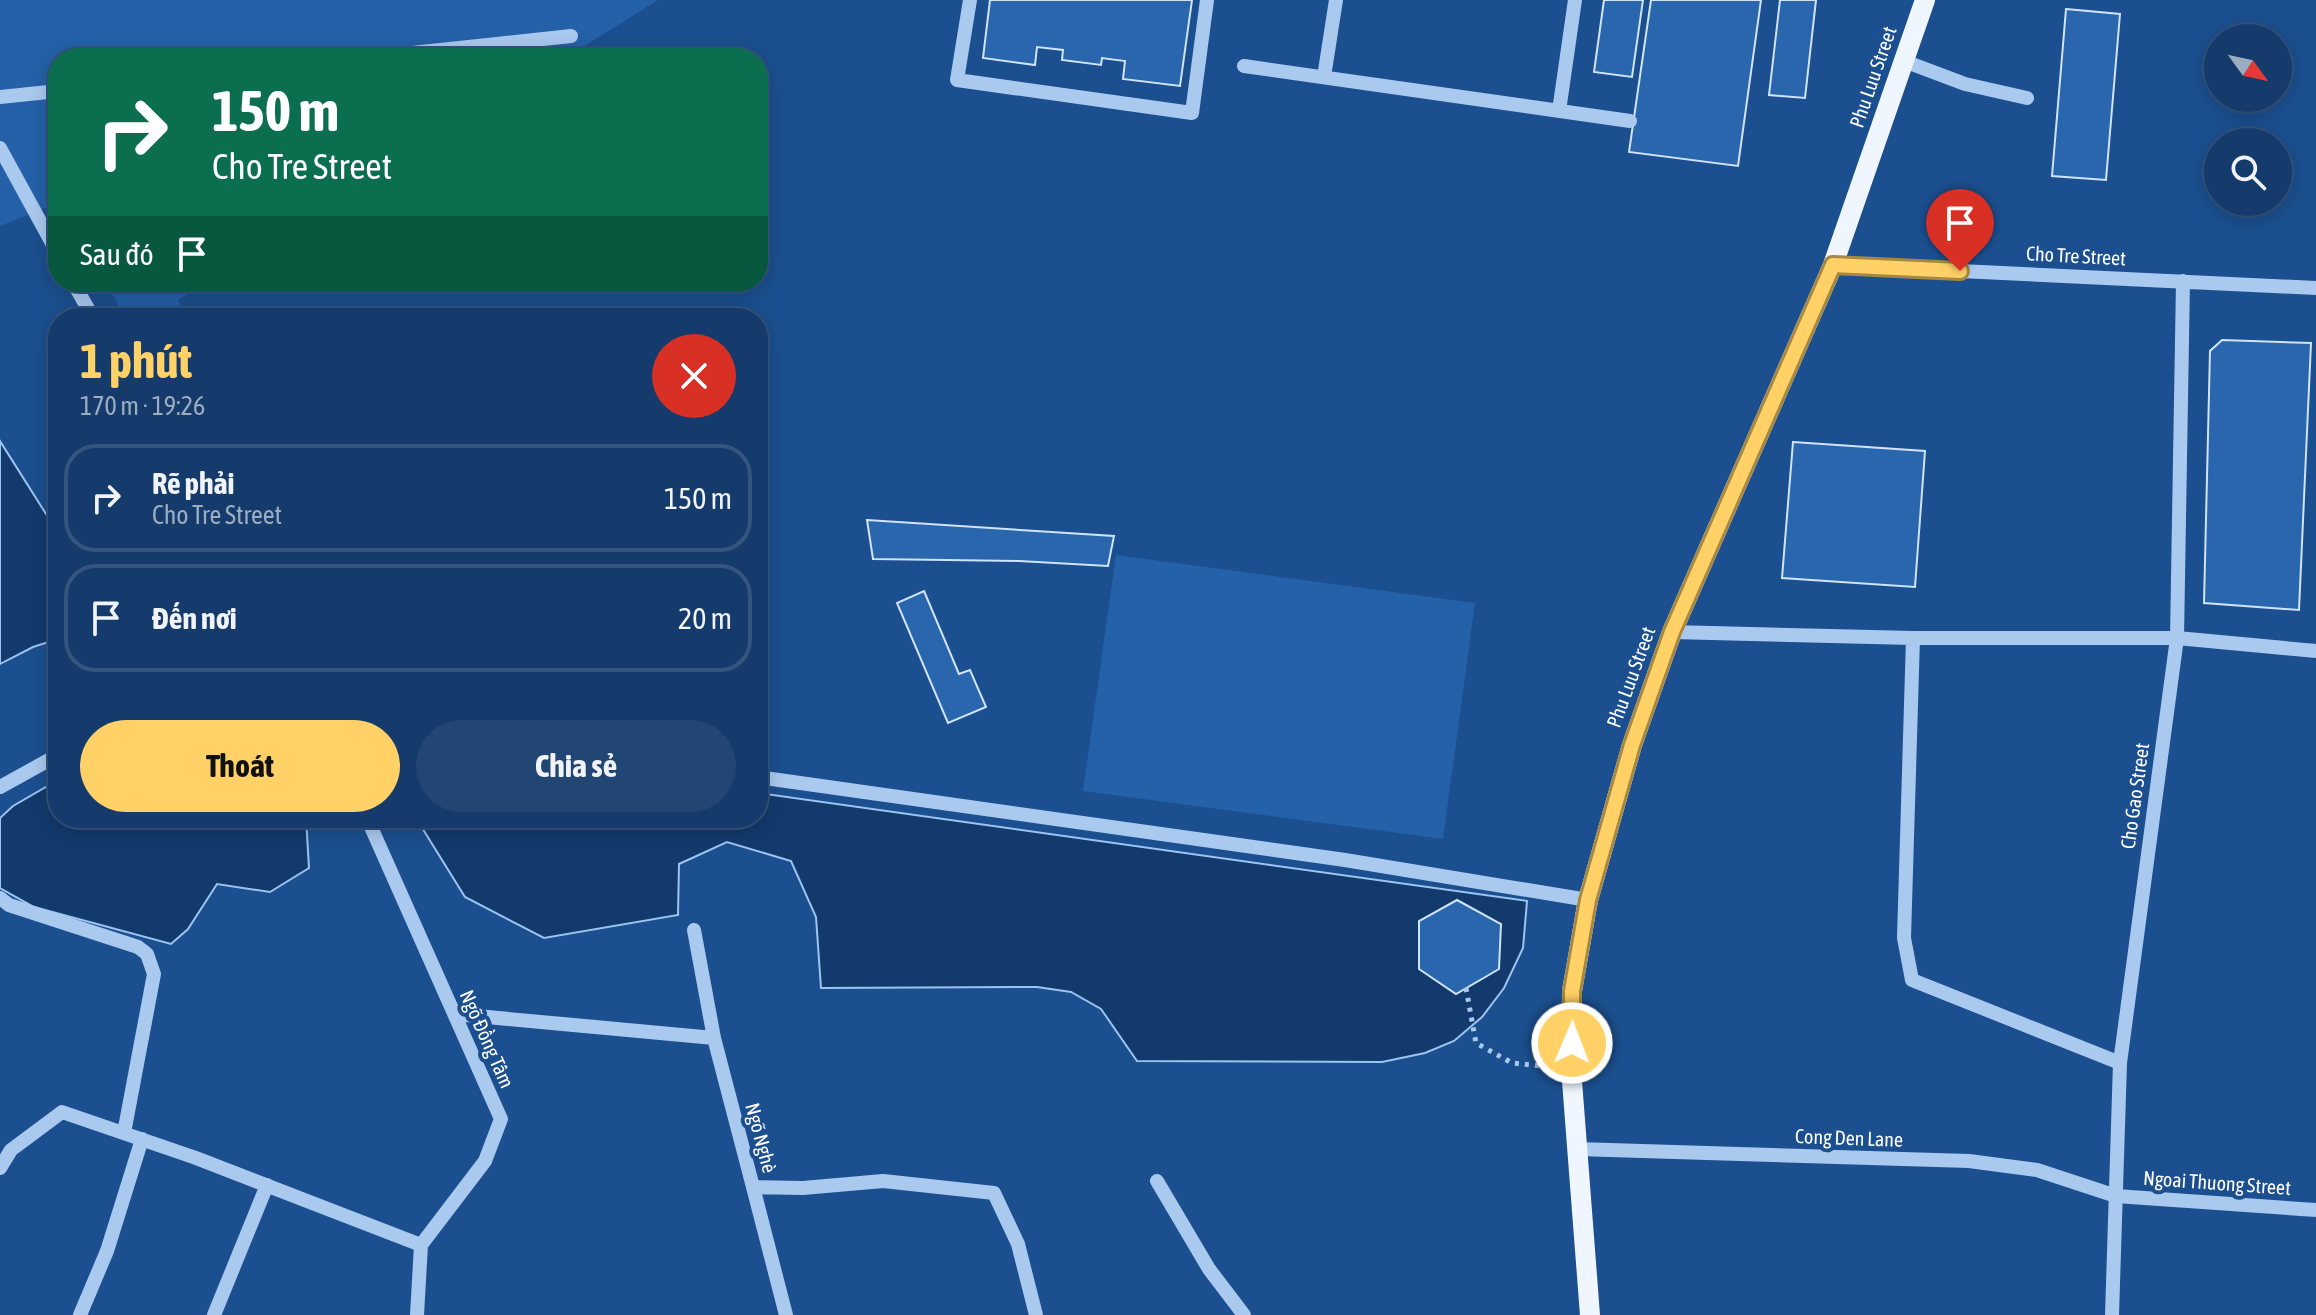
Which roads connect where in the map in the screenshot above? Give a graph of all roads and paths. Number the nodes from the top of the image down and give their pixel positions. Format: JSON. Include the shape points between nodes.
{"nodes":[{"id":1,"x":970,"y":0,"type":"edge"},
{"id":2,"x":1207,"y":0,"type":"edge"},
{"id":3,"x":1336,"y":0,"type":"edge"},
{"id":4,"x":1925,"y":0,"type":"edge"},
{"id":5,"x":1570,"y":1,"type":"edge"},
{"id":6,"x":571,"y":36,"type":"dead end"},
{"id":7,"x":459,"y":48,"type":"edge"},
{"id":8,"x":1904,"y":61,"type":"junction"},
{"id":9,"x":1244,"y":66,"type":"dead end"},
{"id":10,"x":1324,"y":77,"type":"junction"},
{"id":11,"x":48,"y":92,"type":"edge"},
{"id":12,"x":0,"y":97,"type":"edge"},
{"id":13,"x":2027,"y":98,"type":"dead end"},
{"id":14,"x":1559,"y":111,"type":"junction"},
{"id":15,"x":1630,"y":121,"type":"dead end"},
{"id":16,"x":0,"y":148,"type":"edge"},
{"id":17,"x":48,"y":236,"type":"edge"},
{"id":18,"x":1833,"y":265,"type":"junction"},
{"id":19,"x":2183,"y":281,"type":"junction"},
{"id":20,"x":2316,"y":288,"type":"edge"},
{"id":21,"x":1672,"y":632,"type":"junction"},
{"id":22,"x":1913,"y":638,"type":"junction"},
{"id":23,"x":2177,"y":638,"type":"junction"},
{"id":24,"x":2316,"y":651,"type":"edge"},
{"id":25,"x":48,"y":761,"type":"edge"},
{"id":26,"x":768,"y":778,"type":"edge"},
{"id":27,"x":0,"y":787,"type":"edge"},
{"id":28,"x":371,"y":828,"type":"edge"},
{"id":29,"x":0,"y":898,"type":"edge"},
{"id":30,"x":1588,"y":900,"type":"junction"},
{"id":31,"x":694,"y":930,"type":"dead end"},
{"id":32,"x":1466,"y":988,"type":"dead end"},
{"id":33,"x":455,"y":1014,"type":"junction"},
{"id":34,"x":714,"y":1038,"type":"junction"},
{"id":35,"x":2120,"y":1063,"type":"junction"},
{"id":36,"x":1571,"y":1068,"type":"junction"},
{"id":37,"x":124,"y":1133,"type":"junction"},
{"id":38,"x":142,"y":1139,"type":"junction"},
{"id":39,"x":1577,"y":1149,"type":"junction"},
{"id":40,"x":0,"y":1168,"type":"edge"},
{"id":41,"x":1157,"y":1181,"type":"dead end"},
{"id":42,"x":267,"y":1185,"type":"junction"},
{"id":43,"x":753,"y":1187,"type":"junction"},
{"id":44,"x":2116,"y":1196,"type":"junction"},
{"id":45,"x":2316,"y":1210,"type":"edge"},
{"id":46,"x":421,"y":1245,"type":"junction"},
{"id":47,"x":80,"y":1315,"type":"edge"},
{"id":48,"x":214,"y":1315,"type":"edge"},
{"id":49,"x":417,"y":1315,"type":"edge"},
{"id":50,"x":786,"y":1315,"type":"edge"},
{"id":51,"x":1036,"y":1315,"type":"edge"},
{"id":52,"x":1244,"y":1315,"type":"edge"},
{"id":53,"x":1590,"y":1315,"type":"edge"},
{"id":54,"x":2112,"y":1315,"type":"edge"}],
"edges":[{"from":1,"to":2,"type":"street","via":[[957,80],[1192,113]]},
{"from":3,"to":10,"type":"street"},
{"from":4,"to":8,"type":"main road","name":"Phu Luu Street"},
{"from":5,"to":14,"type":"street"},
{"from":6,"to":7,"type":"street"},
{"from":8,"to":13,"type":"street","via":[[1965,84]]},
{"from":8,"to":18,"type":"main road","name":"Phu Luu Street"},
{"from":9,"to":10,"type":"street"},
{"from":10,"to":14,"type":"street"},
{"from":11,"to":12,"type":"street"},
{"from":14,"to":15,"type":"street"},
{"from":16,"to":17,"type":"street"},
{"from":18,"to":19,"type":"street","name":"Cho Tre Street"},
{"from":18,"to":21,"type":"main road","name":"Phu Luu Street"},
{"from":19,"to":20,"type":"street","name":"Cho Tre Street"},
{"from":19,"to":23,"type":"street","name":"Cho Gao Street"},
{"from":21,"to":22,"type":"street"},
{"from":21,"to":30,"type":"main road","name":"Phu Luu Street","via":[[1632,745]]},
{"from":22,"to":23,"type":"street"},
{"from":22,"to":35,"type":"street","via":[[1904,938],[1912,980]]},
{"from":23,"to":24,"type":"street"},
{"from":23,"to":35,"type":"street","name":"Cho Gao Street"},
{"from":25,"to":27,"type":"street"},
{"from":26,"to":30,"type":"street"},
{"from":28,"to":33,"type":"street","name":"Ngõ Đồng Tâm"},
{"from":29,"to":37,"type":"street","via":[[147,954],[154,974]]},
{"from":30,"to":36,"type":"main road","name":"Phu Luu Street","via":[[1572,991]]},
{"from":31,"to":34,"type":"street","name":"Ngõ Nghè"},
{"from":32,"to":36,"type":"path","via":[[1476,1043],[1512,1063]]},
{"from":33,"to":34,"type":"street"},
{"from":33,"to":46,"type":"street","name":"Ngõ Đồng Tâm","via":[[501,1119],[485,1161]]},
{"from":34,"to":43,"type":"street","name":"Ngõ Nghè"},
{"from":35,"to":44,"type":"street","name":"Cho Gao Street"},
{"from":36,"to":39,"type":"main road","name":"Phu Luu Street"},
{"from":37,"to":38,"type":"street"},
{"from":37,"to":40,"type":"street","via":[[62,1112],[11,1150]]},
{"from":38,"to":42,"type":"street"},
{"from":38,"to":47,"type":"street","via":[[107,1251]]},
{"from":39,"to":44,"type":"street","name":"Cong Den Lane","via":[[1969,1161],[2037,1170]]},
{"from":39,"to":53,"type":"main road","name":"Phu Luu Street"},
{"from":41,"to":52,"type":"street","via":[[1209,1269]]},
{"from":42,"to":46,"type":"street"},
{"from":42,"to":48,"type":"street"},
{"from":43,"to":50,"type":"street"},
{"from":43,"to":51,"type":"street","name":"Ngõ Nghè","via":[[883,1181],[994,1193],[1018,1244]]},
{"from":44,"to":45,"type":"street","name":"Ngoai Thuong Street"},
{"from":44,"to":54,"type":"street","name":"Cho Gao Street"},
{"from":46,"to":49,"type":"street"}]}
